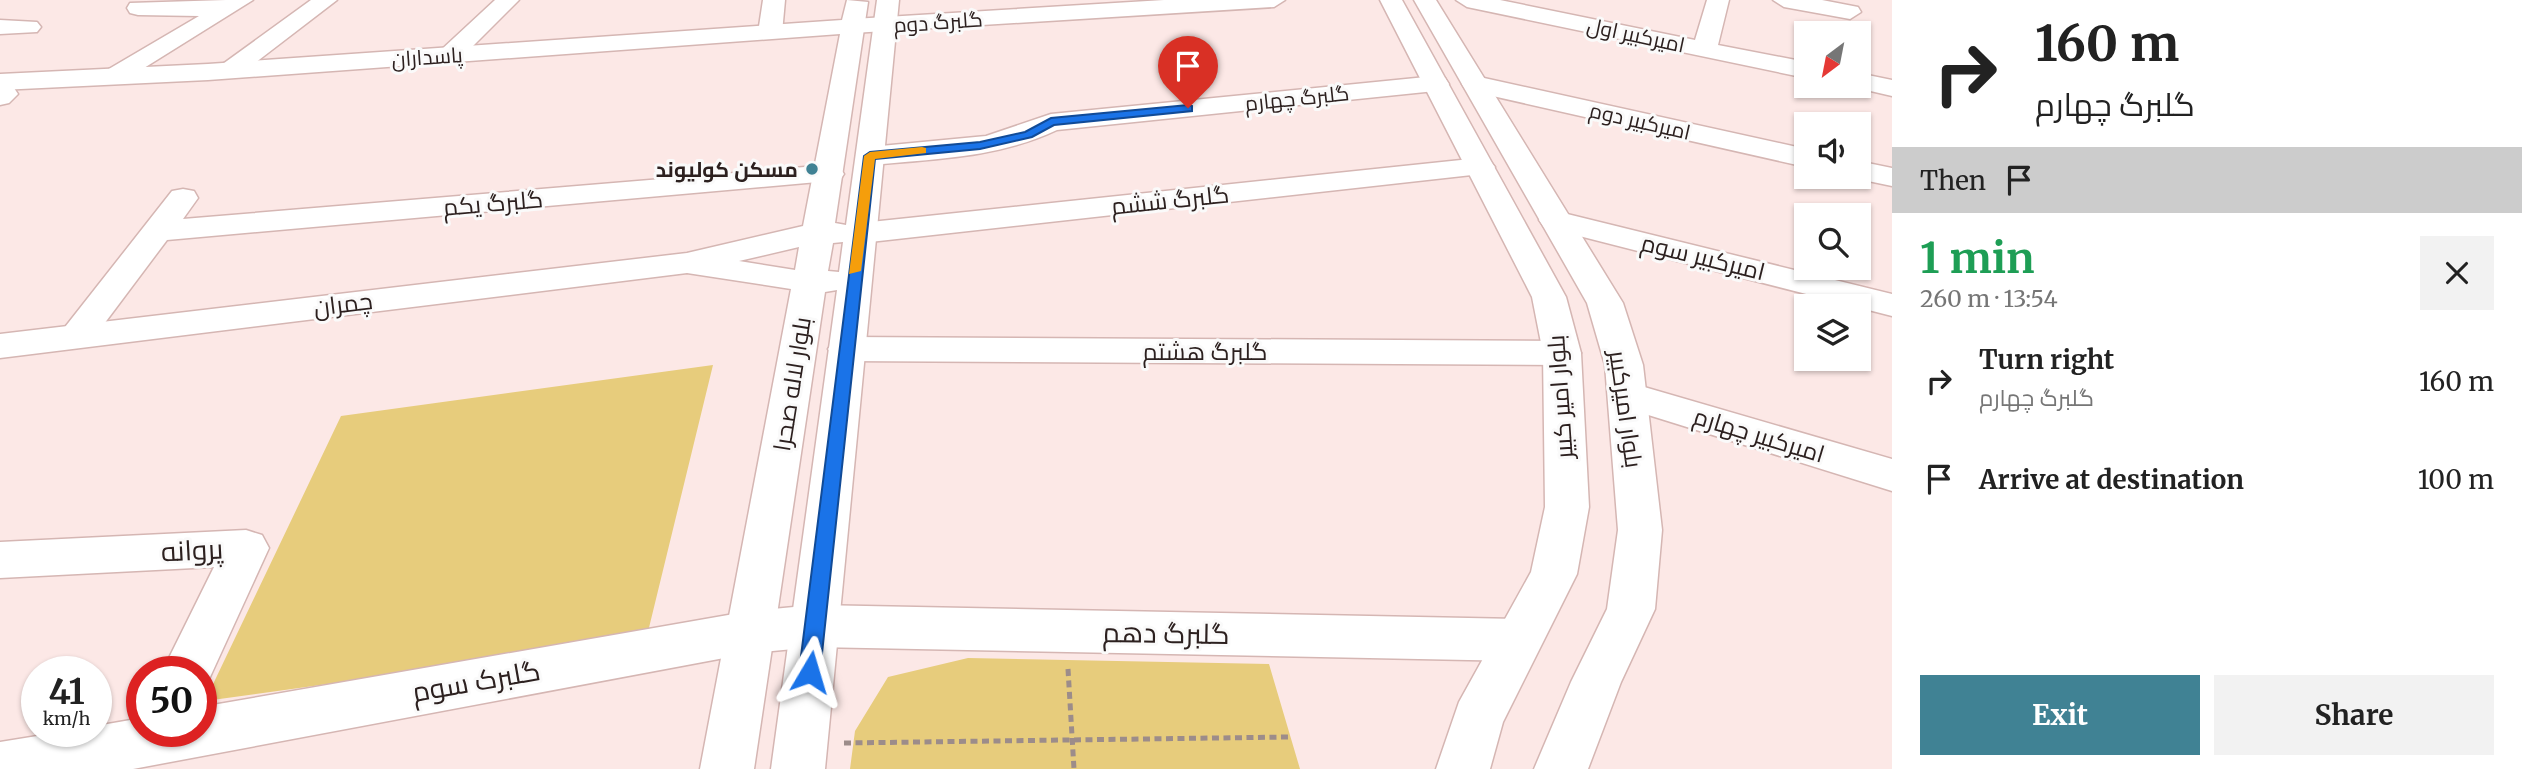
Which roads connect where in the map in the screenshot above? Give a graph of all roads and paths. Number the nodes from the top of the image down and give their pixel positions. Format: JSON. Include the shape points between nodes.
{"nodes":[{"id":1,"x":326,"y":0,"type":"edge"},
{"id":2,"x":508,"y":0,"type":"edge"},
{"id":3,"x":774,"y":0,"type":"edge"},
{"id":4,"x":1274,"y":0,"type":"edge"},
{"id":5,"x":1391,"y":0,"type":"edge"},
{"id":6,"x":1425,"y":0,"type":"edge"},
{"id":7,"x":1467,"y":0,"type":"edge"},
{"id":8,"x":1717,"y":0,"type":"edge"},
{"id":9,"x":1784,"y":0,"type":"edge"},
{"id":10,"x":234,"y":5,"type":"edge"},
{"id":11,"x":138,"y":8,"type":"dead end"},
{"id":12,"x":1850,"y":12,"type":"dead end"},
{"id":13,"x":867,"y":21,"type":"edge"},
{"id":14,"x":0,"y":27,"type":"edge"},
{"id":15,"x":29,"y":27,"type":"dead end"},
{"id":16,"x":770,"y":33,"type":"junction"},
{"id":17,"x":1705,"y":49,"type":"junction"},
{"id":18,"x":447,"y":61,"type":"junction"},
{"id":19,"x":1794,"y":68,"type":"edge"},
{"id":20,"x":229,"y":71,"type":"junction"},
{"id":21,"x":111,"y":78,"type":"junction"},
{"id":22,"x":1436,"y":84,"type":"junction"},
{"id":23,"x":1475,"y":84,"type":"junction"},
{"id":24,"x":1871,"y":84,"type":"edge"},
{"id":25,"x":1892,"y":88,"type":"edge"},
{"id":26,"x":1,"y":92,"type":"edge"},
{"id":27,"x":1794,"y":155,"type":"edge"},
{"id":28,"x":870,"y":156,"type":"junction"},
{"id":29,"x":1480,"y":167,"type":"junction"},
{"id":30,"x":1871,"y":173,"type":"edge"},
{"id":31,"x":829,"y":174,"type":"junction"},
{"id":32,"x":1892,"y":177,"type":"edge"},
{"id":33,"x":183,"y":198,"type":"dead end"},
{"id":34,"x":1555,"y":220,"type":"junction"},
{"id":35,"x":158,"y":231,"type":"junction"},
{"id":36,"x":816,"y":233,"type":"junction"},
{"id":37,"x":861,"y":233,"type":"junction"},
{"id":38,"x":687,"y":263,"type":"junction"},
{"id":39,"x":853,"y":281,"type":"junction"},
{"id":40,"x":809,"y":282,"type":"junction"},
{"id":41,"x":1549,"y":297,"type":"junction"},
{"id":42,"x":1605,"y":303,"type":"junction"},
{"id":43,"x":1892,"y":304,"type":"edge"},
{"id":44,"x":76,"y":336,"type":"junction"},
{"id":45,"x":0,"y":346,"type":"edge"},
{"id":46,"x":847,"y":349,"type":"junction"},
{"id":47,"x":1562,"y":353,"type":"junction"},
{"id":48,"x":1627,"y":395,"type":"junction"},
{"id":49,"x":1892,"y":475,"type":"edge"},
{"id":50,"x":0,"y":560,"type":"edge"},
{"id":51,"x":815,"y":626,"type":"junction"},
{"id":52,"x":1065,"y":631,"type":"junction"},
{"id":53,"x":751,"y":632,"type":"junction"},
{"id":54,"x":1518,"y":640,"type":"junction"},
{"id":55,"x":195,"y":656,"type":"edge"},
{"id":56,"x":217,"y":727,"type":"edge"},
{"id":57,"x":1290,"y":737,"type":"dead end"},
{"id":58,"x":1073,"y":742,"type":"junction"},
{"id":59,"x":126,"y":744,"type":"edge"},
{"id":60,"x":800,"y":756,"type":"edge"},
{"id":61,"x":1564,"y":767,"type":"edge"},
{"id":62,"x":0,"y":768,"type":"edge"},
{"id":63,"x":727,"y":769,"type":"edge"},
{"id":64,"x":1074,"y":769,"type":"edge"},
{"id":65,"x":1463,"y":769,"type":"edge"}],
"edges":[{"from":1,"to":20,"type":"street"},
{"from":2,"to":18,"type":"street"},
{"from":3,"to":16,"type":"street"},
{"from":4,"to":13,"type":"street","name":"گلبرگ دوم"},
{"from":5,"to":22,"type":"street","name":"بلوار امیر کبیر"},
{"from":6,"to":23,"type":"street","name":"بلوار امیرکبیر"},
{"from":7,"to":17,"type":"street","name":"امیرکبیر اول"},
{"from":8,"to":17,"type":"street"},
{"from":9,"to":12,"type":"street"},
{"from":10,"to":11,"type":"street"},
{"from":10,"to":21,"type":"street"},
{"from":13,"to":16,"type":"street","name":"پاسداران"},
{"from":13,"to":18,"type":"street","name":"پاسداران","via":[[792,45],[758,43]]},
{"from":13,"to":28,"type":"street","name":"بلوار لاله صحرا"},
{"from":13,"to":31,"type":"street","name":"بلوار لاله صحرا"},
{"from":14,"to":15,"type":"street"},
{"from":16,"to":18,"type":"street","name":"پاسداران"},
{"from":17,"to":19,"type":"street","name":"امیرکبیر اول"},
{"from":18,"to":20,"type":"street","name":"پاسداران"},
{"from":18,"to":26,"type":"street","name":"پاسداران","via":[[68,92]]},
{"from":20,"to":21,"type":"street","name":"پاسداران"},
{"from":21,"to":26,"type":"street","name":"پاسداران"},
{"from":22,"to":28,"type":"street","name":"گلبرگ چهارم","via":[[1051,122],[1028,134],[980,145]]},
{"from":22,"to":29,"type":"street","name":"بلوار امیر کبیر"},
{"from":23,"to":27,"type":"street","name":"امیرکبیر دوم"},
{"from":23,"to":34,"type":"street","name":"بلوار امیرکبیر"},
{"from":24,"to":25,"type":"street"},
{"from":28,"to":37,"type":"street","name":"بلوار لاله صحرا"},
{"from":29,"to":37,"type":"street","name":"گلبرگ ششم"},
{"from":29,"to":41,"type":"street","name":"بلوار امیر کبیر"},
{"from":30,"to":32,"type":"street"},
{"from":31,"to":35,"type":"street","name":"گلبرگ یکم"},
{"from":31,"to":36,"type":"street","name":"بلوار لاله صحرا"},
{"from":33,"to":35,"type":"street"},
{"from":34,"to":42,"type":"street","name":"بلوار امیرکبیر"},
{"from":34,"to":43,"type":"street","name":"امیرکبیر سوم"},
{"from":35,"to":44,"type":"street"},
{"from":36,"to":37,"type":"street","name":"چمران"},
{"from":36,"to":38,"type":"street","name":"چمران"},
{"from":36,"to":40,"type":"street","name":"بلوار لاله صحرا"},
{"from":37,"to":39,"type":"street","name":"بلوار لاله صحرا"},
{"from":38,"to":40,"type":"street","name":"چمران"},
{"from":38,"to":44,"type":"street","name":"چمران"},
{"from":39,"to":40,"type":"street","name":"چمران"},
{"from":39,"to":46,"type":"street","name":"بلوار لاله صحرا"},
{"from":40,"to":53,"type":"street","name":"بلوار لاله صحرا"},
{"from":41,"to":42,"type":"street"},
{"from":41,"to":47,"type":"street","name":"بلوار امیر کبیر"},
{"from":42,"to":48,"type":"street","name":"بلوار امیرکبیر","via":[[1624,365]]},
{"from":44,"to":45,"type":"street","name":"چمران"},
{"from":46,"to":47,"type":"street","name":"گلبرگ هشتم"},
{"from":46,"to":51,"type":"street","name":"بلوار لاله صحرا"},
{"from":47,"to":54,"type":"street","name":"بلوار امیر کبیر","via":[[1567,507],[1554,574]]},
{"from":48,"to":49,"type":"street","name":"امیرکبیر چهارم"},
{"from":48,"to":61,"type":"street","name":"بلوار امیرکبیر","via":[[1640,530],[1632,609]]},
{"from":50,"to":55,"type":"street","name":"پروانه","via":[[246,548]]},
{"from":51,"to":52,"type":"street","name":"گلبرگ دهم"},
{"from":51,"to":53,"type":"street","name":"گلبرک سوم"},
{"from":51,"to":60,"type":"street","name":"بلوار لاله صحرا"},
{"from":52,"to":54,"type":"street","name":"گلبرگ دهم"},
{"from":52,"to":58,"type":"path"},
{"from":53,"to":56,"type":"street","name":"گلبرک سوم"},
{"from":53,"to":63,"type":"street","name":"بلوار لاله صحرا"},
{"from":54,"to":65,"type":"street","name":"بلوار امیر کبیر","via":[[1478,719]]},
{"from":57,"to":58,"type":"path"},
{"from":58,"to":60,"type":"path"},
{"from":58,"to":64,"type":"path"},
{"from":59,"to":62,"type":"street","name":"گلبرک سوم"}]}
